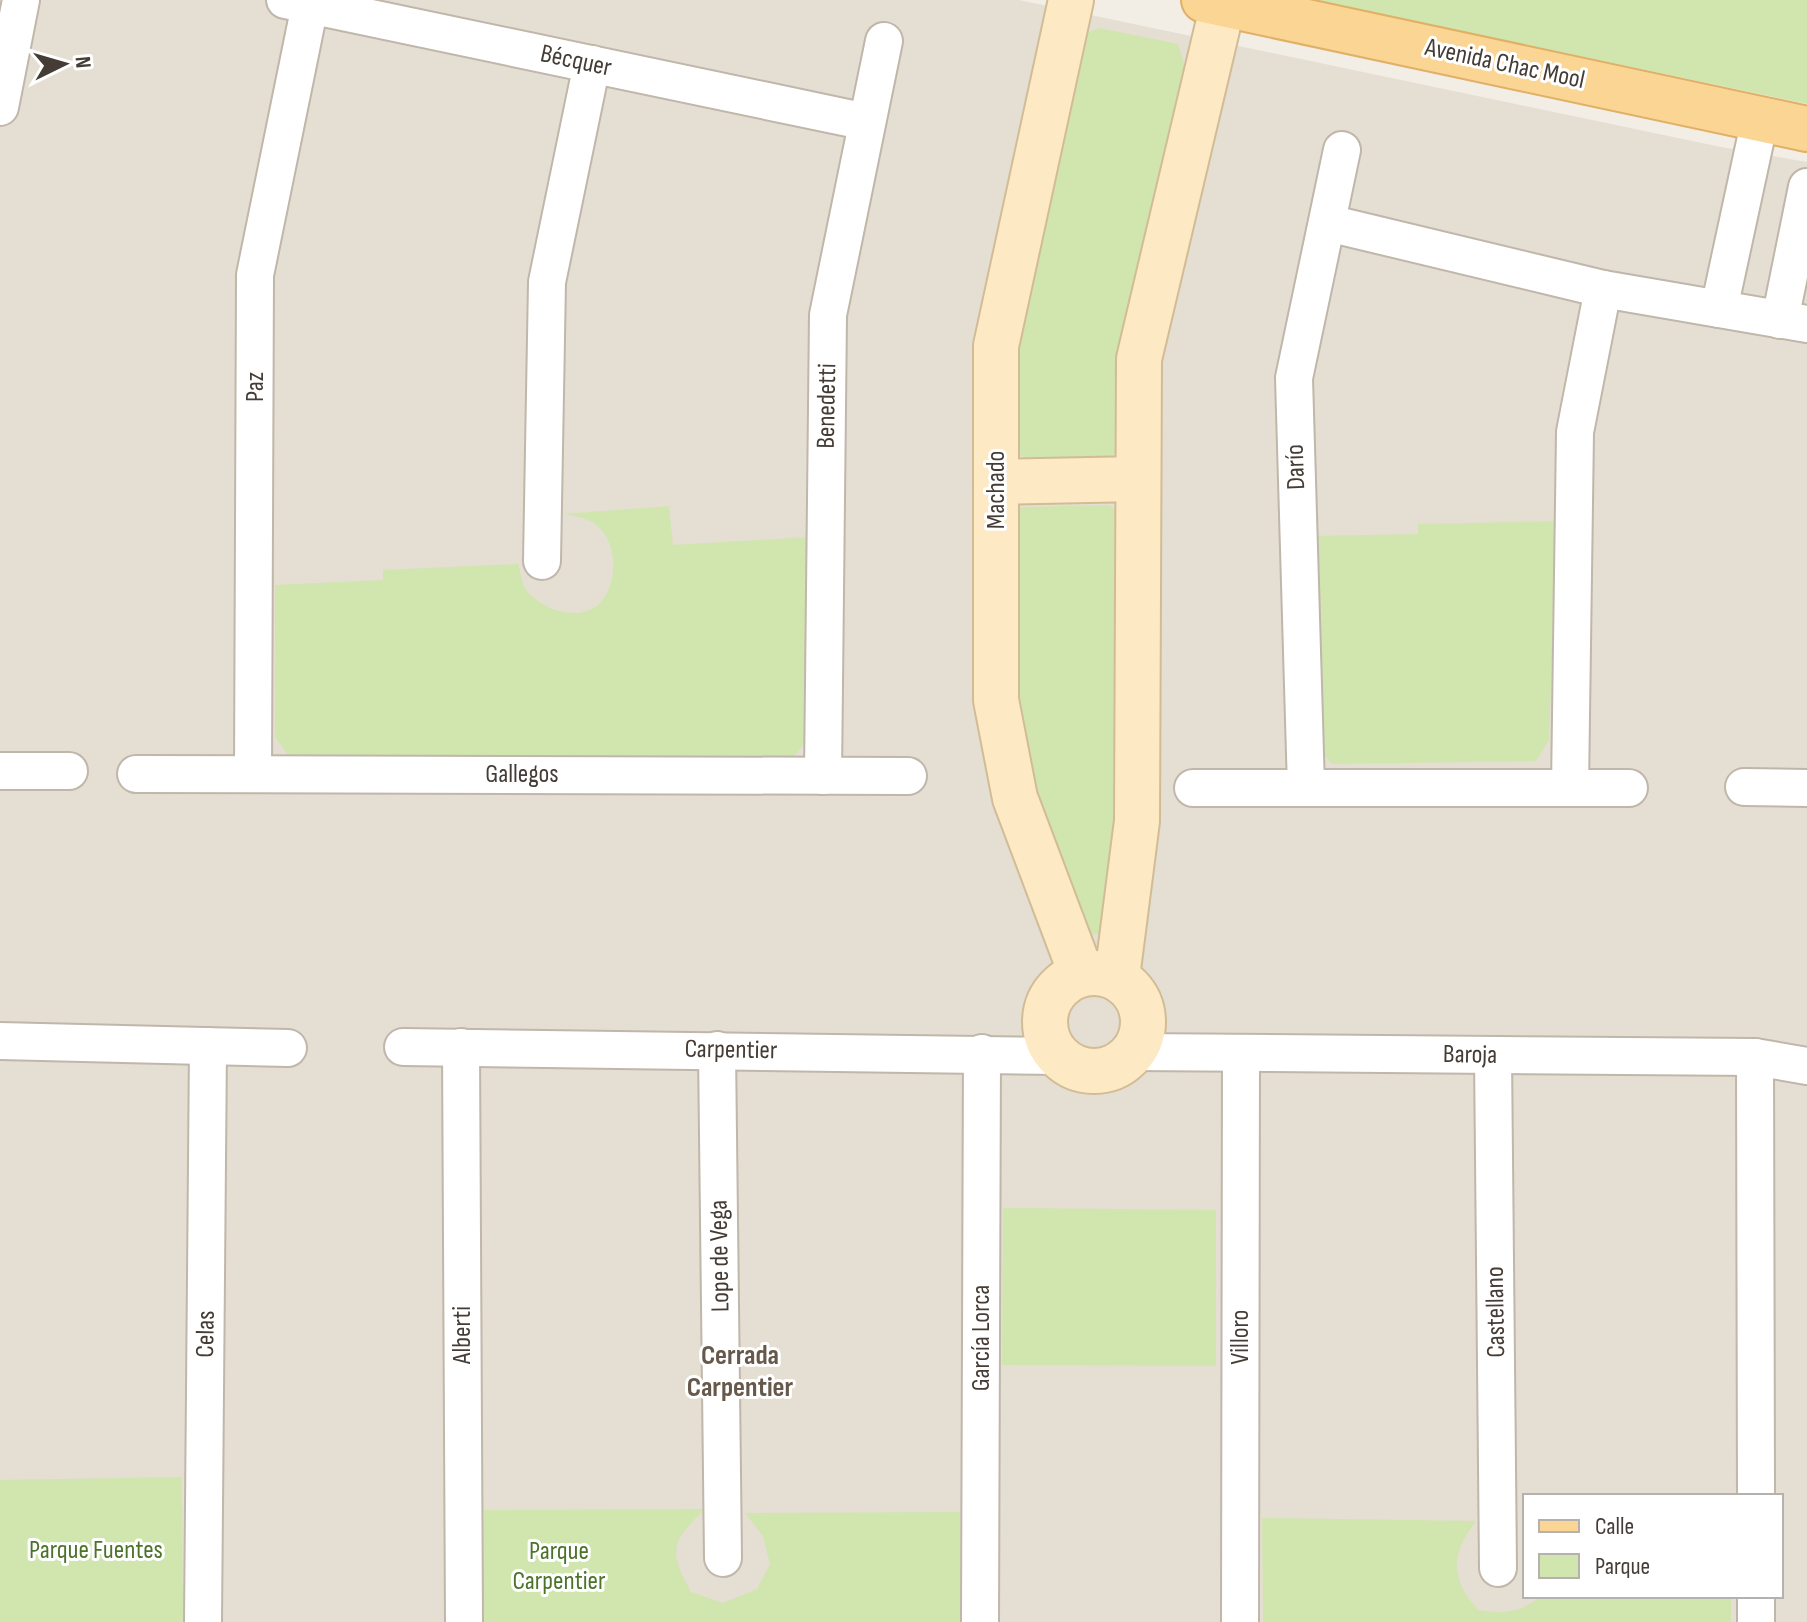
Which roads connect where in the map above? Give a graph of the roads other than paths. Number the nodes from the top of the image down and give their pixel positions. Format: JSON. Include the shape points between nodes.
{"nodes":[{"id":1,"x":21,"y":0,"type":"edge"},
{"id":2,"x":1071,"y":0,"type":"edge"},
{"id":3,"x":1217,"y":1,"type":"edge"},
{"id":4,"x":297,"y":3,"type":"edge"},
{"id":5,"x":884,"y":41,"type":"dead end"},
{"id":6,"x":592,"y":64,"type":"junction"},
{"id":7,"x":0,"y":107,"type":"edge"},
{"id":8,"x":1760,"y":119,"type":"junction"},
{"id":9,"x":867,"y":122,"type":"junction"},
{"id":10,"x":1807,"y":129,"type":"edge"},
{"id":11,"x":1342,"y":150,"type":"dead end"},
{"id":12,"x":1807,"y":187,"type":"edge"},
{"id":13,"x":1328,"y":223,"type":"junction"},
{"id":14,"x":1603,"y":289,"type":"junction"},
{"id":15,"x":1719,"y":309,"type":"junction"},
{"id":16,"x":1793,"y":322,"type":"edge"},
{"id":17,"x":1138,"y":479,"type":"junction"},
{"id":18,"x":996,"y":482,"type":"junction"},
{"id":19,"x":542,"y":561,"type":"dead end"},
{"id":20,"x":0,"y":771,"type":"edge"},
{"id":21,"x":69,"y":771,"type":"dead end"},
{"id":22,"x":136,"y":774,"type":"dead end"},
{"id":23,"x":253,"y":774,"type":"junction"},
{"id":24,"x":823,"y":776,"type":"junction"},
{"id":25,"x":908,"y":776,"type":"dead end"},
{"id":26,"x":1744,"y":787,"type":"dead end"},
{"id":27,"x":1193,"y":788,"type":"dead end"},
{"id":28,"x":1306,"y":788,"type":"junction"},
{"id":29,"x":1570,"y":788,"type":"junction"},
{"id":30,"x":1629,"y":788,"type":"dead end"},
{"id":31,"x":1807,"y":788,"type":"edge"},
{"id":32,"x":1099,"y":975,"type":"junction"},
{"id":33,"x":0,"y":1041,"type":"edge"},
{"id":34,"x":208,"y":1046,"type":"junction"},
{"id":35,"x":403,"y":1047,"type":"dead end"},
{"id":36,"x":461,"y":1047,"type":"junction"},
{"id":37,"x":288,"y":1048,"type":"dead end"},
{"id":38,"x":717,"y":1050,"type":"junction"},
{"id":39,"x":1133,"y":1052,"type":"junction"},
{"id":40,"x":982,"y":1053,"type":"junction"},
{"id":41,"x":1241,"y":1053,"type":"junction"},
{"id":42,"x":1493,"y":1055,"type":"junction"},
{"id":43,"x":1059,"y":1056,"type":"junction"},
{"id":44,"x":1755,"y":1057,"type":"junction"},
{"id":45,"x":1807,"y":1066,"type":"edge"},
{"id":46,"x":1756,"y":1494,"type":"edge"},
{"id":47,"x":723,"y":1558,"type":"dead end"},
{"id":48,"x":1498,"y":1568,"type":"dead end"},
{"id":49,"x":1756,"y":1598,"type":"edge"},
{"id":50,"x":203,"y":1622,"type":"edge"},
{"id":51,"x":464,"y":1622,"type":"edge"},
{"id":52,"x":980,"y":1622,"type":"edge"},
{"id":53,"x":1240,"y":1622,"type":"edge"},
{"id":54,"x":1756,"y":1622,"type":"edge"}],
"edges":[{"from":1,"to":7,"type":"street"},
{"from":2,"to":18,"type":"street","name":"Machado","via":[[996,346]]},
{"from":3,"to":8,"type":"main road","name":"Avenida Chac Mool"},
{"from":3,"to":17,"type":"street","via":[[1139,359]]},
{"from":4,"to":6,"type":"street","name":"Bécquer"},
{"from":4,"to":23,"type":"street","name":"Paz","via":[[255,275]]},
{"from":5,"to":9,"type":"street","name":"Benedetti"},
{"from":6,"to":9,"type":"street","name":"Bécquer"},
{"from":6,"to":19,"type":"street","via":[[547,282]]},
{"from":8,"to":10,"type":"main road","name":"Avenida Chac Mool"},
{"from":8,"to":15,"type":"street"},
{"from":9,"to":24,"type":"street","name":"Benedetti","via":[[828,315]]},
{"from":11,"to":13,"type":"street","name":"Darío"},
{"from":12,"to":16,"type":"street"},
{"from":13,"to":14,"type":"street"},
{"from":13,"to":28,"type":"street","name":"Darío","via":[[1294,378]]},
{"from":14,"to":15,"type":"street"},
{"from":14,"to":29,"type":"street","via":[[1575,432]]},
{"from":15,"to":16,"type":"street"},
{"from":17,"to":18,"type":"street"},
{"from":17,"to":32,"type":"street","via":[[1137,821]]},
{"from":18,"to":32,"type":"street","name":"Machado","via":[[996,700],[1015,798]]},
{"from":20,"to":21,"type":"street"},
{"from":22,"to":23,"type":"street","name":"Gallegos"},
{"from":23,"to":24,"type":"street","name":"Gallegos"},
{"from":24,"to":25,"type":"street","name":"Gallegos"},
{"from":26,"to":31,"type":"street"},
{"from":27,"to":28,"type":"street"},
{"from":28,"to":29,"type":"street"},
{"from":29,"to":30,"type":"street"},
{"from":32,"to":39,"type":"street","via":[[1130,988],[1142,1011],[1141,1037]]},
{"from":32,"to":43,"type":"street","via":[[1063,983],[1050,999],[1044,1019],[1047,1039]]},
{"from":33,"to":34,"type":"street"},
{"from":34,"to":37,"type":"street"},
{"from":34,"to":50,"type":"street","name":"Celas"},
{"from":35,"to":36,"type":"street","name":"Carpentier"},
{"from":36,"to":38,"type":"street","name":"Carpentier"},
{"from":36,"to":51,"type":"street","name":"Alberti"},
{"from":38,"to":40,"type":"street","name":"Carpentier"},
{"from":38,"to":47,"type":"street","name":"Lope de Vega"},
{"from":39,"to":41,"type":"street","name":"Baroja"},
{"from":39,"to":43,"type":"street","via":[[1121,1063],[1097,1070],[1072,1066]]},
{"from":40,"to":43,"type":"street","name":"Carpentier"},
{"from":40,"to":52,"type":"street","name":"García Lorca"},
{"from":41,"to":42,"type":"street","name":"Baroja"},
{"from":41,"to":53,"type":"street","name":"Villoro"},
{"from":42,"to":44,"type":"street","name":"Baroja"},
{"from":42,"to":48,"type":"street","name":"Castellano"},
{"from":44,"to":45,"type":"street","name":"Baroja"},
{"from":44,"to":46,"type":"street"},
{"from":49,"to":54,"type":"street"}]}
